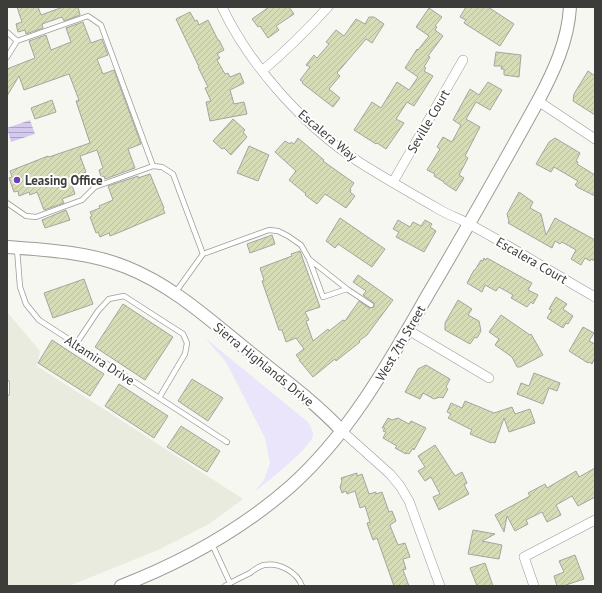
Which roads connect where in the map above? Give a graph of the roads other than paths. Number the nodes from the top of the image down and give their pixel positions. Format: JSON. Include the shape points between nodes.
{"nodes":[{"id":1,"x":222,"y":7,"type":"edge"},
{"id":2,"x":328,"y":7,"type":"edge"},
{"id":3,"x":570,"y":7,"type":"edge"},
{"id":4,"x":7,"y":32,"type":"edge"},
{"id":5,"x":17,"y":41,"type":"junction"},
{"id":6,"x":7,"y":57,"type":"edge"},
{"id":7,"x":462,"y":60,"type":"dead end"},
{"id":8,"x":262,"y":70,"type":"junction"},
{"id":9,"x":538,"y":101,"type":"junction"},
{"id":10,"x":595,"y":140,"type":"edge"},
{"id":11,"x":153,"y":166,"type":"junction"},
{"id":12,"x":393,"y":182,"type":"junction"},
{"id":13,"x":7,"y":203,"type":"edge"},
{"id":14,"x":469,"y":224,"type":"junction"},
{"id":15,"x":12,"y":247,"type":"edge"},
{"id":16,"x":203,"y":254,"type":"junction"},
{"id":17,"x":309,"y":259,"type":"junction"},
{"id":18,"x":347,"y":289,"type":"junction"},
{"id":19,"x":175,"y":293,"type":"junction"},
{"id":20,"x":595,"y":297,"type":"edge"},
{"id":21,"x":371,"y":305,"type":"dead end"},
{"id":22,"x":408,"y":330,"type":"junction"},
{"id":23,"x":76,"y":344,"type":"junction"},
{"id":24,"x":489,"y":378,"type":"dead end"},
{"id":25,"x":7,"y":383,"type":"edge"},
{"id":26,"x":7,"y":393,"type":"edge"},
{"id":27,"x":159,"y":398,"type":"junction"},
{"id":28,"x":342,"y":431,"type":"junction"},
{"id":29,"x":226,"y":442,"type":"dead end"},
{"id":30,"x":595,"y":520,"type":"edge"},
{"id":31,"x":211,"y":543,"type":"junction"},
{"id":32,"x":230,"y":583,"type":"junction"},
{"id":33,"x":121,"y":586,"type":"edge"},
{"id":34,"x":225,"y":586,"type":"edge"},
{"id":35,"x":302,"y":586,"type":"edge"},
{"id":36,"x":440,"y":586,"type":"edge"},
{"id":37,"x":534,"y":586,"type":"edge"}],
"edges":[{"from":1,"to":8,"type":"street","name":"Escalera Way"},
{"from":2,"to":8,"type":"street","via":[[286,50]]},
{"from":3,"to":9,"type":"main road","name":"West 7th Street","via":[[562,48]]},
{"from":4,"to":5,"type":"lane"},
{"from":5,"to":6,"type":"lane"},
{"from":5,"to":11,"type":"lane","via":[[88,16],[101,25]]},
{"from":7,"to":12,"type":"street","name":"Seville Court"},
{"from":8,"to":12,"type":"street","name":"Escalera Way","via":[[282,95],[332,142]]},
{"from":9,"to":10,"type":"street"},
{"from":9,"to":14,"type":"main road","name":"West 7th Street"},
{"from":11,"to":13,"type":"lane","via":[[95,187],[82,200],[36,217],[26,216]]},
{"from":11,"to":16,"type":"lane","via":[[162,167],[173,174]]},
{"from":12,"to":14,"type":"street","name":"Escalera Way"},
{"from":14,"to":20,"type":"street","name":"Escalera Court"},
{"from":14,"to":22,"type":"main road","name":"West 7th Street"},
{"from":15,"to":19,"type":"main road","name":"Sierra Highlands Drive","via":[[96,258],[125,266],[152,278]]},
{"from":15,"to":23,"type":"lane","name":"Altamira Drive","via":[[26,304],[39,320]]},
{"from":16,"to":17,"type":"lane","via":[[269,230],[288,236],[301,246]]},
{"from":16,"to":19,"type":"lane"},
{"from":17,"to":18,"type":"lane"},
{"from":17,"to":18,"type":"lane","via":[[323,297]]},
{"from":18,"to":21,"type":"lane"},
{"from":19,"to":28,"type":"main road","name":"Sierra Highlands Drive","via":[[324,413]]},
{"from":22,"to":24,"type":"street"},
{"from":22,"to":28,"type":"main road","name":"West 7th Street","via":[[373,388]]},
{"from":23,"to":27,"type":"lane","name":"Altamira Drive"},
{"from":23,"to":27,"type":"lane","via":[[109,299],[124,296],[131,300],[183,334],[187,343],[185,354]]},
{"from":25,"to":26,"type":"lane"},
{"from":27,"to":29,"type":"lane","name":"Altamira Drive"},
{"from":28,"to":31,"type":"main road","name":"West 7th Street","via":[[291,485],[249,519]]},
{"from":28,"to":36,"type":"street","name":"Sierra Highlands Drive","via":[[400,486],[409,501]]},
{"from":30,"to":37,"type":"street","via":[[524,557]]},
{"from":31,"to":32,"type":"lane"},
{"from":31,"to":33,"type":"main road","name":"West 7th Street","via":[[176,562]]},
{"from":32,"to":34,"type":"lane"},
{"from":32,"to":35,"type":"lane","via":[[262,565],[272,564],[294,573]]}]}
